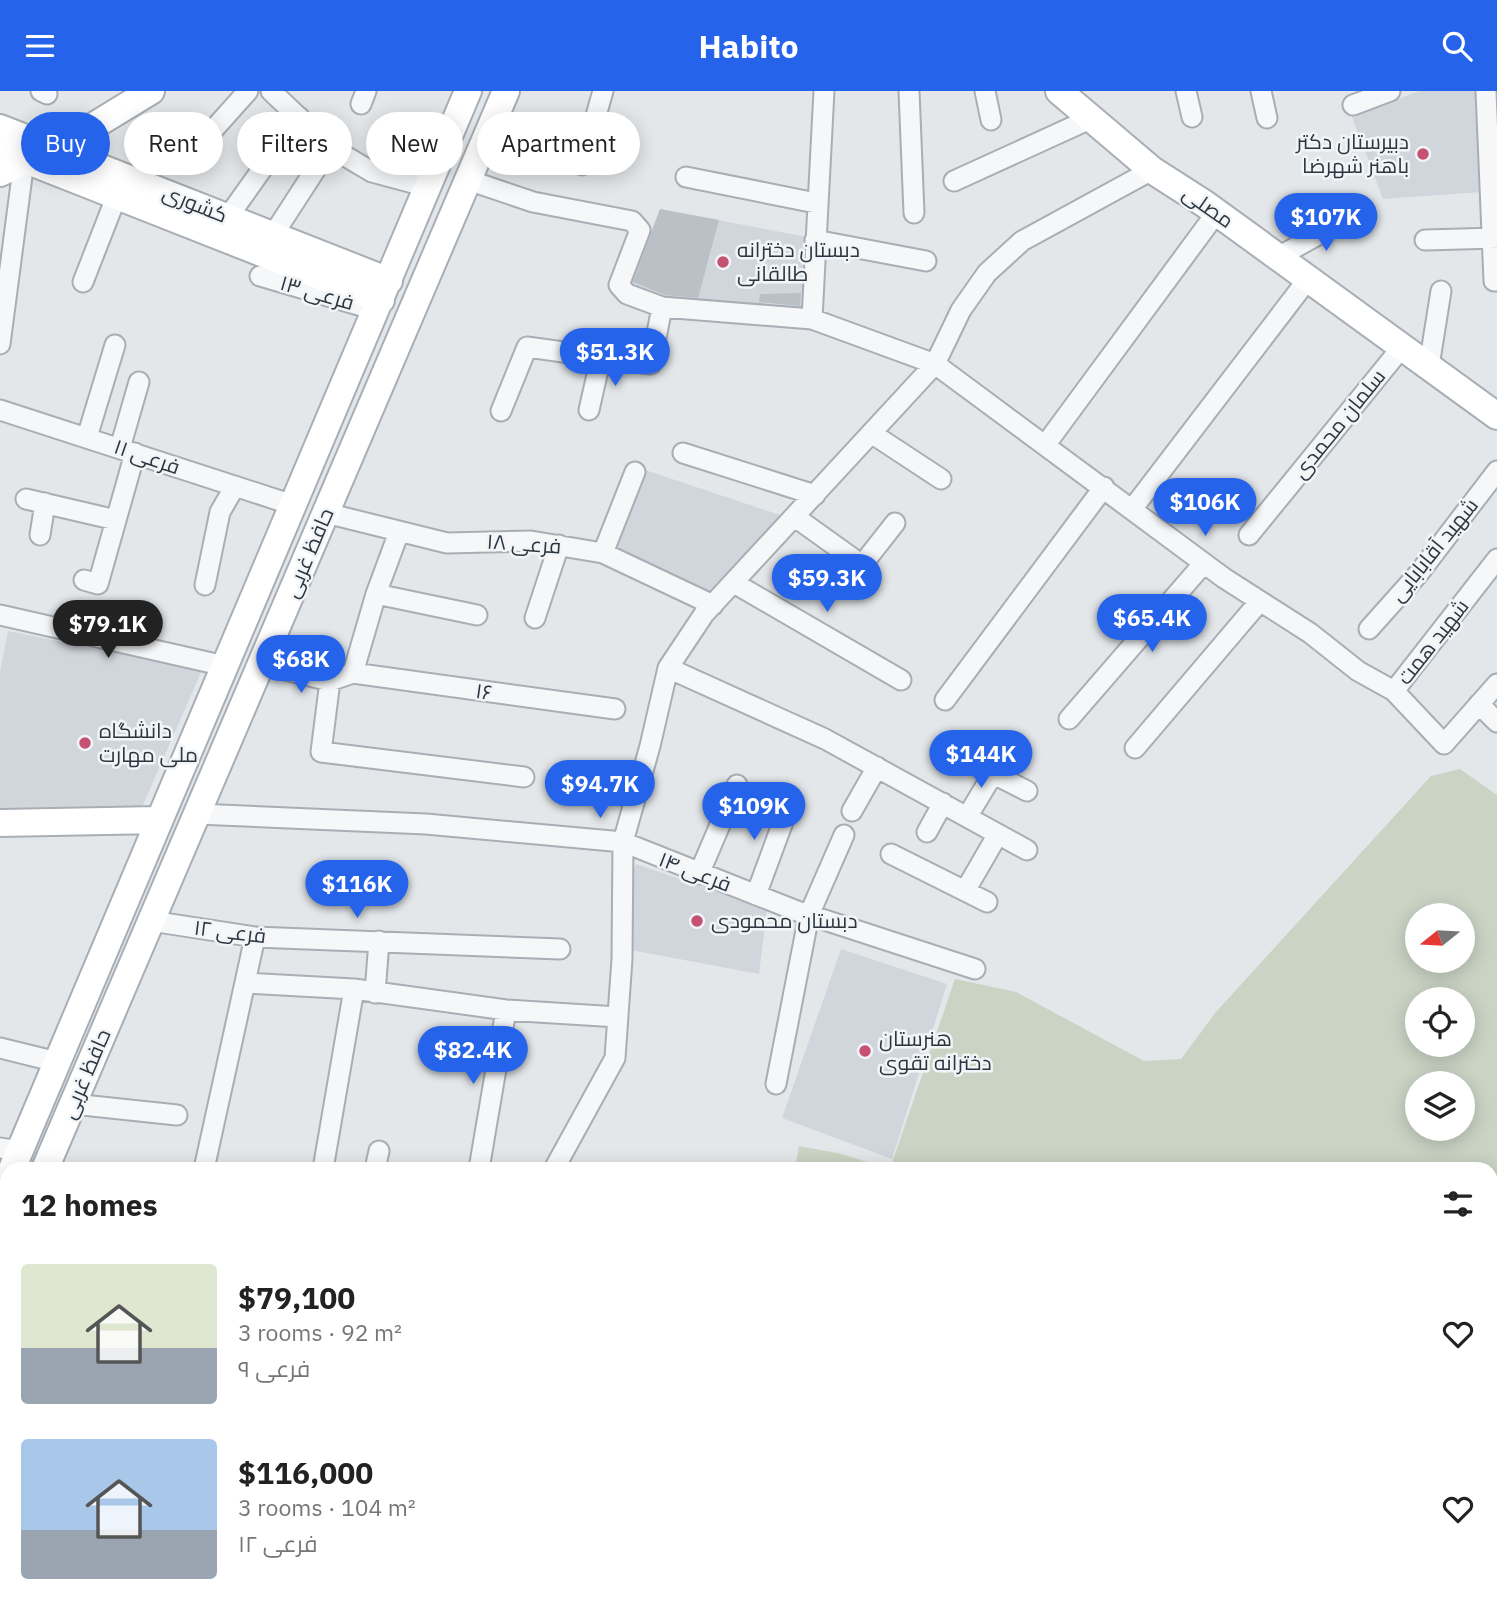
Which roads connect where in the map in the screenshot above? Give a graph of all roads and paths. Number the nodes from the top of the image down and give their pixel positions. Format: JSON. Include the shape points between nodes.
{"nodes":[{"id":1,"x":151,"y":91,"type":"edge"},
{"id":2,"x":248,"y":91,"type":"edge"},
{"id":3,"x":271,"y":91,"type":"edge"},
{"id":4,"x":468,"y":91,"type":"edge"},
{"id":5,"x":506,"y":91,"type":"edge"},
{"id":6,"x":603,"y":91,"type":"edge"},
{"id":7,"x":824,"y":91,"type":"edge"},
{"id":8,"x":909,"y":91,"type":"edge"},
{"id":9,"x":985,"y":91,"type":"edge"},
{"id":10,"x":1059,"y":91,"type":"edge"},
{"id":11,"x":1186,"y":91,"type":"edge"},
{"id":12,"x":1261,"y":91,"type":"edge"},
{"id":13,"x":1390,"y":91,"type":"edge"},
{"id":14,"x":1486,"y":91,"type":"edge"},
{"id":15,"x":1353,"y":105,"type":"dead end"},
{"id":16,"x":294,"y":112,"type":"edge"},
{"id":17,"x":597,"y":112,"type":"edge"},
{"id":18,"x":110,"y":116,"type":"edge"},
{"id":19,"x":1192,"y":117,"type":"dead end"},
{"id":20,"x":1092,"y":118,"type":"junction"},
{"id":21,"x":1267,"y":118,"type":"dead end"},
{"id":22,"x":223,"y":119,"type":"edge"},
{"id":23,"x":991,"y":120,"type":"dead end"},
{"id":24,"x":0,"y":128,"type":"edge"},
{"id":25,"x":21,"y":136,"type":"edge"},
{"id":26,"x":352,"y":160,"type":"edge"},
{"id":27,"x":13,"y":161,"type":"edge"},
{"id":28,"x":1493,"y":162,"type":"edge"},
{"id":29,"x":1152,"y":170,"type":"junction"},
{"id":30,"x":110,"y":171,"type":"edge"},
{"id":31,"x":258,"y":175,"type":"edge"},
{"id":32,"x":312,"y":175,"type":"edge"},
{"id":33,"x":686,"y":177,"type":"dead end"},
{"id":34,"x":468,"y":180,"type":"junction"},
{"id":35,"x":954,"y":181,"type":"dead end"},
{"id":36,"x":428,"y":187,"type":"junction"},
{"id":37,"x":117,"y":195,"type":"junction"},
{"id":38,"x":816,"y":203,"type":"junction"},
{"id":39,"x":1217,"y":212,"type":"junction"},
{"id":40,"x":914,"y":213,"type":"dead end"},
{"id":41,"x":1354,"y":215,"type":"dead end"},
{"id":42,"x":228,"y":217,"type":"junction"},
{"id":43,"x":272,"y":235,"type":"junction"},
{"id":44,"x":1494,"y":238,"type":"edge"},
{"id":45,"x":815,"y":240,"type":"junction"},
{"id":46,"x":1425,"y":240,"type":"dead end"},
{"id":47,"x":1278,"y":257,"type":"junction"},
{"id":48,"x":926,"y":261,"type":"dead end"},
{"id":49,"x":260,"y":276,"type":"dead end"},
{"id":50,"x":1308,"y":279,"type":"junction"},
{"id":51,"x":1497,"y":281,"type":"edge"},
{"id":52,"x":83,"y":282,"type":"dead end"},
{"id":53,"x":1441,"y":291,"type":"dead end"},
{"id":54,"x":378,"y":304,"type":"junction"},
{"id":55,"x":662,"y":307,"type":"junction"},
{"id":56,"x":812,"y":319,"type":"junction"},
{"id":57,"x":0,"y":344,"type":"edge"},
{"id":58,"x":398,"y":344,"type":"junction"},
{"id":59,"x":115,"y":345,"type":"dead end"},
{"id":60,"x":1402,"y":347,"type":"junction"},
{"id":61,"x":601,"y":358,"type":"junction"},
{"id":62,"x":935,"y":364,"type":"junction"},
{"id":63,"x":1429,"y":366,"type":"junction"},
{"id":64,"x":350,"y":370,"type":"junction"},
{"id":65,"x":139,"y":382,"type":"dead end"},
{"id":66,"x":381,"y":384,"type":"junction"},
{"id":67,"x":0,"y":410,"type":"edge"},
{"id":68,"x":589,"y":410,"type":"dead end"},
{"id":69,"x":500,"y":411,"type":"dead end"},
{"id":70,"x":1497,"y":416,"type":"edge"},
{"id":71,"x":871,"y":433,"type":"junction"},
{"id":72,"x":87,"y":437,"type":"junction"},
{"id":73,"x":1046,"y":444,"type":"junction"},
{"id":74,"x":128,"y":450,"type":"junction"},
{"id":75,"x":683,"y":453,"type":"dead end"},
{"id":76,"x":1497,"y":471,"type":"edge"},
{"id":77,"x":635,"y":472,"type":"dead end"},
{"id":78,"x":941,"y":479,"type":"dead end"},
{"id":79,"x":235,"y":486,"type":"junction"},
{"id":80,"x":1104,"y":487,"type":"junction"},
{"id":81,"x":815,"y":495,"type":"junction"},
{"id":82,"x":293,"y":505,"type":"junction"},
{"id":83,"x":1133,"y":508,"type":"junction"},
{"id":84,"x":326,"y":513,"type":"junction"},
{"id":85,"x":795,"y":517,"type":"junction"},
{"id":86,"x":116,"y":520,"type":"junction"},
{"id":87,"x":895,"y":523,"type":"dead end"},
{"id":88,"x":399,"y":532,"type":"junction"},
{"id":89,"x":40,"y":535,"type":"dead end"},
{"id":90,"x":1249,"y":535,"type":"dead end"},
{"id":91,"x":559,"y":545,"type":"junction"},
{"id":92,"x":603,"y":553,"type":"junction"},
{"id":93,"x":1497,"y":559,"type":"edge"},
{"id":94,"x":1204,"y":562,"type":"junction"},
{"id":95,"x":84,"y":580,"type":"dead end"},
{"id":96,"x":734,"y":583,"type":"junction"},
{"id":97,"x":205,"y":585,"type":"dead end"},
{"id":98,"x":376,"y":594,"type":"junction"},
{"id":99,"x":1260,"y":601,"type":"junction"},
{"id":100,"x":713,"y":605,"type":"junction"},
{"id":101,"x":477,"y":615,"type":"dead end"},
{"id":102,"x":0,"y":618,"type":"edge"},
{"id":103,"x":535,"y":618,"type":"dead end"},
{"id":104,"x":1369,"y":629,"type":"dead end"},
{"id":105,"x":261,"y":664,"type":"junction"},
{"id":106,"x":225,"y":666,"type":"junction"},
{"id":107,"x":668,"y":668,"type":"junction"},
{"id":108,"x":342,"y":677,"type":"junction"},
{"id":109,"x":901,"y":680,"type":"dead end"},
{"id":110,"x":1497,"y":684,"type":"edge"},
{"id":111,"x":1394,"y":691,"type":"junction"},
{"id":112,"x":945,"y":701,"type":"dead end"},
{"id":113,"x":1479,"y":704,"type":"junction"},
{"id":114,"x":615,"y":709,"type":"dead end"},
{"id":115,"x":1069,"y":719,"type":"dead end"},
{"id":116,"x":1497,"y":722,"type":"edge"},
{"id":117,"x":1135,"y":748,"type":"dead end"},
{"id":118,"x":952,"y":753,"type":"dead end"},
{"id":119,"x":877,"y":767,"type":"junction"},
{"id":120,"x":993,"y":774,"type":"junction"},
{"id":121,"x":524,"y":777,"type":"dead end"},
{"id":122,"x":737,"y":785,"type":"dead end"},
{"id":123,"x":1027,"y":791,"type":"dead end"},
{"id":124,"x":790,"y":803,"type":"dead end"},
{"id":125,"x":943,"y":803,"type":"junction"},
{"id":126,"x":852,"y":811,"type":"dead end"},
{"id":127,"x":197,"y":814,"type":"junction"},
{"id":128,"x":967,"y":817,"type":"junction"},
{"id":129,"x":159,"y":820,"type":"junction"},
{"id":130,"x":0,"y":823,"type":"edge"},
{"id":131,"x":928,"y":832,"type":"dead end"},
{"id":132,"x":998,"y":834,"type":"junction"},
{"id":133,"x":844,"y":835,"type":"dead end"},
{"id":134,"x":623,"y":842,"type":"junction"},
{"id":135,"x":1027,"y":850,"type":"dead end"},
{"id":136,"x":891,"y":854,"type":"dead end"},
{"id":137,"x":699,"y":874,"type":"junction"},
{"id":138,"x":965,"y":891,"type":"junction"},
{"id":139,"x":756,"y":895,"type":"junction"},
{"id":140,"x":988,"y":902,"type":"dead end"},
{"id":141,"x":808,"y":915,"type":"junction"},
{"id":142,"x":151,"y":921,"type":"junction"},
{"id":143,"x":255,"y":937,"type":"junction"},
{"id":144,"x":379,"y":941,"type":"junction"},
{"id":145,"x":560,"y":949,"type":"dead end"},
{"id":146,"x":975,"y":969,"type":"dead end"},
{"id":147,"x":245,"y":983,"type":"junction"},
{"id":148,"x":354,"y":989,"type":"junction"},
{"id":149,"x":374,"y":993,"type":"junction"},
{"id":150,"x":506,"y":1010,"type":"junction"},
{"id":151,"x":618,"y":1017,"type":"junction"},
{"id":152,"x":71,"y":1029,"type":"junction"},
{"id":153,"x":99,"y":1044,"type":"junction"},
{"id":154,"x":0,"y":1048,"type":"edge"},
{"id":155,"x":57,"y":1062,"type":"junction"},
{"id":156,"x":776,"y":1084,"type":"dead end"},
{"id":157,"x":73,"y":1104,"type":"junction"},
{"id":158,"x":177,"y":1115,"type":"dead end"},
{"id":159,"x":10,"y":1156,"type":"edge"},
{"id":160,"x":48,"y":1162,"type":"edge"},
{"id":161,"x":206,"y":1162,"type":"edge"},
{"id":162,"x":324,"y":1162,"type":"edge"},
{"id":163,"x":480,"y":1162,"type":"edge"},
{"id":164,"x":558,"y":1162,"type":"edge"}],
"edges":[{"from":1,"to":18,"type":"main road"},
{"from":2,"to":22,"type":"street"},
{"from":3,"to":16,"type":"street"},
{"from":4,"to":36,"type":"main road","name":"حافظ غربی"},
{"from":5,"to":34,"type":"main road","name":"حافظ غربی"},
{"from":6,"to":17,"type":"street"},
{"from":7,"to":38,"type":"street"},
{"from":8,"to":40,"type":"street"},
{"from":9,"to":23,"type":"street"},
{"from":10,"to":20,"type":"main road","name":"مصلی"},
{"from":11,"to":19,"type":"street"},
{"from":12,"to":21,"type":"street"},
{"from":13,"to":15,"type":"street"},
{"from":14,"to":28,"type":"street"},
{"from":20,"to":29,"type":"main road","name":"مصلی"},
{"from":20,"to":35,"type":"street"},
{"from":24,"to":25,"type":"main road","name":"کشوری"},
{"from":26,"to":36,"type":"street","via":[[372,172]]},
{"from":27,"to":37,"type":"main road","name":"کشوری"},
{"from":27,"to":57,"type":"street"},
{"from":28,"to":44,"type":"street"},
{"from":29,"to":39,"type":"main road","name":"مصلی"},
{"from":29,"to":62,"type":"street","via":[[1022,241],[987,273],[961,310]]},
{"from":30,"to":42,"type":"main road","name":"کشوری"},
{"from":31,"to":42,"type":"street"},
{"from":32,"to":43,"type":"street"},
{"from":33,"to":38,"type":"street"},
{"from":34,"to":55,"type":"street","via":[[533,202],[632,221],[640,230],[619,285],[627,295]]},
{"from":34,"to":58,"type":"main road","name":"حافظ غربی"},
{"from":36,"to":54,"type":"main road","name":"حافظ غربی"},
{"from":37,"to":52,"type":"street"},
{"from":37,"to":54,"type":"main road","name":"کشوری"},
{"from":38,"to":45,"type":"street"},
{"from":39,"to":47,"type":"main road","name":"مصلی"},
{"from":39,"to":73,"type":"street"},
{"from":41,"to":47,"type":"street"},
{"from":42,"to":43,"type":"main road","name":"کشوری"},
{"from":43,"to":54,"type":"main road","name":"کشوری"},
{"from":44,"to":46,"type":"street"},
{"from":44,"to":51,"type":"street"},
{"from":45,"to":48,"type":"street"},
{"from":45,"to":56,"type":"street"},
{"from":47,"to":50,"type":"main road","name":"مصلی"},
{"from":49,"to":54,"type":"street","name":"فرعی ۱۳"},
{"from":50,"to":60,"type":"main road","name":"مصلی"},
{"from":50,"to":83,"type":"street"},
{"from":53,"to":63,"type":"street"},
{"from":54,"to":58,"type":"main road","via":[[373,338],[380,345]]},
{"from":54,"to":64,"type":"main road","name":"حافظ غربی"},
{"from":55,"to":56,"type":"street"},
{"from":55,"to":61,"type":"street","via":[[651,364]]},
{"from":56,"to":62,"type":"street"},
{"from":58,"to":66,"type":"main road","name":"حافظ غربی"},
{"from":59,"to":72,"type":"street"},
{"from":60,"to":63,"type":"main road","name":"مصلی"},
{"from":60,"to":90,"type":"street","name":"سلمان محمدی"},
{"from":61,"to":68,"type":"street"},
{"from":61,"to":69,"type":"street","via":[[527,347]]},
{"from":62,"to":71,"type":"street"},
{"from":62,"to":73,"type":"street"},
{"from":63,"to":70,"type":"main road","name":"مصلی"},
{"from":64,"to":66,"type":"main road","via":[[366,368]]},
{"from":64,"to":82,"type":"main road","name":"حافظ غربی"},
{"from":65,"to":74,"type":"street"},
{"from":66,"to":84,"type":"main road","name":"حافظ غربی"},
{"from":67,"to":72,"type":"street","name":"فرعی ۱۱"},
{"from":71,"to":78,"type":"street"},
{"from":71,"to":81,"type":"street"},
{"from":72,"to":74,"type":"street","name":"فرعی ۱۱"},
{"from":73,"to":80,"type":"street"},
{"from":74,"to":79,"type":"street","name":"فرعی ۱۱"},
{"from":74,"to":86,"type":"street"},
{"from":75,"to":81,"type":"street"},
{"from":76,"to":104,"type":"street","name":"شهید آقابابایی","via":[[1419,573]]},
{"from":77,"to":92,"type":"street"},
{"from":79,"to":82,"type":"street","name":"فرعی ۱۱"},
{"from":79,"to":97,"type":"street","via":[[220,512]]},
{"from":80,"to":83,"type":"street"},
{"from":80,"to":112,"type":"street"},
{"from":81,"to":85,"type":"street"},
{"from":82,"to":106,"type":"main road","name":"حافظ غربی"},
{"from":83,"to":94,"type":"street"},
{"from":84,"to":88,"type":"street","name":"فرعی ۱۸"},
{"from":84,"to":105,"type":"main road","name":"حافظ غربی"},
{"from":85,"to":87,"type":"street","via":[[862,565]]},
{"from":85,"to":96,"type":"street"},
{"from":86,"to":89,"type":"street","via":[[36,501]]},
{"from":86,"to":95,"type":"street","via":[[98,584]]},
{"from":88,"to":91,"type":"street","name":"فرعی ۱۸","via":[[447,543],[493,540]]},
{"from":88,"to":98,"type":"street"},
{"from":91,"to":92,"type":"street","name":"فرعی ۱۸"},
{"from":91,"to":103,"type":"street"},
{"from":92,"to":100,"type":"street","name":"فرعی ۱۸"},
{"from":93,"to":111,"type":"street","name":"شهید همت"},
{"from":94,"to":99,"type":"street"},
{"from":94,"to":115,"type":"street"},
{"from":96,"to":100,"type":"street"},
{"from":96,"to":109,"type":"street"},
{"from":98,"to":101,"type":"street"},
{"from":98,"to":108,"type":"street"},
{"from":99,"to":111,"type":"street"},
{"from":99,"to":117,"type":"street"},
{"from":100,"to":107,"type":"street"},
{"from":102,"to":106,"type":"street"},
{"from":105,"to":108,"type":"street","name":"۱۶"},
{"from":105,"to":127,"type":"main road","name":"حافظ غربی"},
{"from":106,"to":129,"type":"main road","name":"حافظ غربی"},
{"from":107,"to":119,"type":"street"},
{"from":107,"to":134,"type":"street"},
{"from":108,"to":114,"type":"street","name":"۱۶"},
{"from":108,"to":121,"type":"street","via":[[321,752]]},
{"from":110,"to":113,"type":"street"},
{"from":111,"to":113,"type":"street","via":[[1444,744]]},
{"from":113,"to":116,"type":"street"},
{"from":118,"to":120,"type":"street"},
{"from":119,"to":125,"type":"street"},
{"from":119,"to":126,"type":"street"},
{"from":120,"to":123,"type":"street"},
{"from":120,"to":128,"type":"street"},
{"from":122,"to":137,"type":"street"},
{"from":124,"to":139,"type":"street"},
{"from":125,"to":128,"type":"street"},
{"from":125,"to":131,"type":"street"},
{"from":127,"to":134,"type":"street","name":"فرعی ۱۴","via":[[426,824]]},
{"from":127,"to":142,"type":"main road","name":"حافظ غربی"},
{"from":128,"to":132,"type":"street"},
{"from":129,"to":130,"type":"main road"},
{"from":129,"to":152,"type":"main road","name":"حافظ غربی"},
{"from":132,"to":135,"type":"street"},
{"from":132,"to":138,"type":"street"},
{"from":133,"to":141,"type":"street"},
{"from":134,"to":137,"type":"street","name":"فرعی ۱۴"},
{"from":134,"to":151,"type":"street"},
{"from":136,"to":138,"type":"street"},
{"from":137,"to":139,"type":"street","name":"فرعی ۱۴"},
{"from":138,"to":140,"type":"street"},
{"from":139,"to":141,"type":"street","name":"فرعی ۱۴"},
{"from":141,"to":146,"type":"street","name":"فرعی ۱۴"},
{"from":141,"to":156,"type":"street"},
{"from":142,"to":143,"type":"street","name":"فرعی ۱۲"},
{"from":142,"to":153,"type":"main road","name":"حافظ غربی"},
{"from":143,"to":144,"type":"street","name":"فرعی ۱۲"},
{"from":143,"to":147,"type":"street"},
{"from":144,"to":145,"type":"street","name":"فرعی ۱۲"},
{"from":144,"to":149,"type":"street"},
{"from":147,"to":148,"type":"street"},
{"from":147,"to":161,"type":"street"},
{"from":148,"to":149,"type":"street"},
{"from":148,"to":162,"type":"street"},
{"from":149,"to":150,"type":"street"},
{"from":150,"to":151,"type":"street"},
{"from":150,"to":163,"type":"street"},
{"from":151,"to":164,"type":"street","via":[[615,1058]]},
{"from":152,"to":153,"type":"main road"},
{"from":152,"to":155,"type":"main road","name":"حافظ غربی"},
{"from":153,"to":157,"type":"main road","name":"حافظ غربی"},
{"from":154,"to":155,"type":"street"},
{"from":155,"to":159,"type":"main road","name":"حافظ غربی"},
{"from":157,"to":158,"type":"street"},
{"from":157,"to":160,"type":"main road","name":"حافظ غربی"}]}
